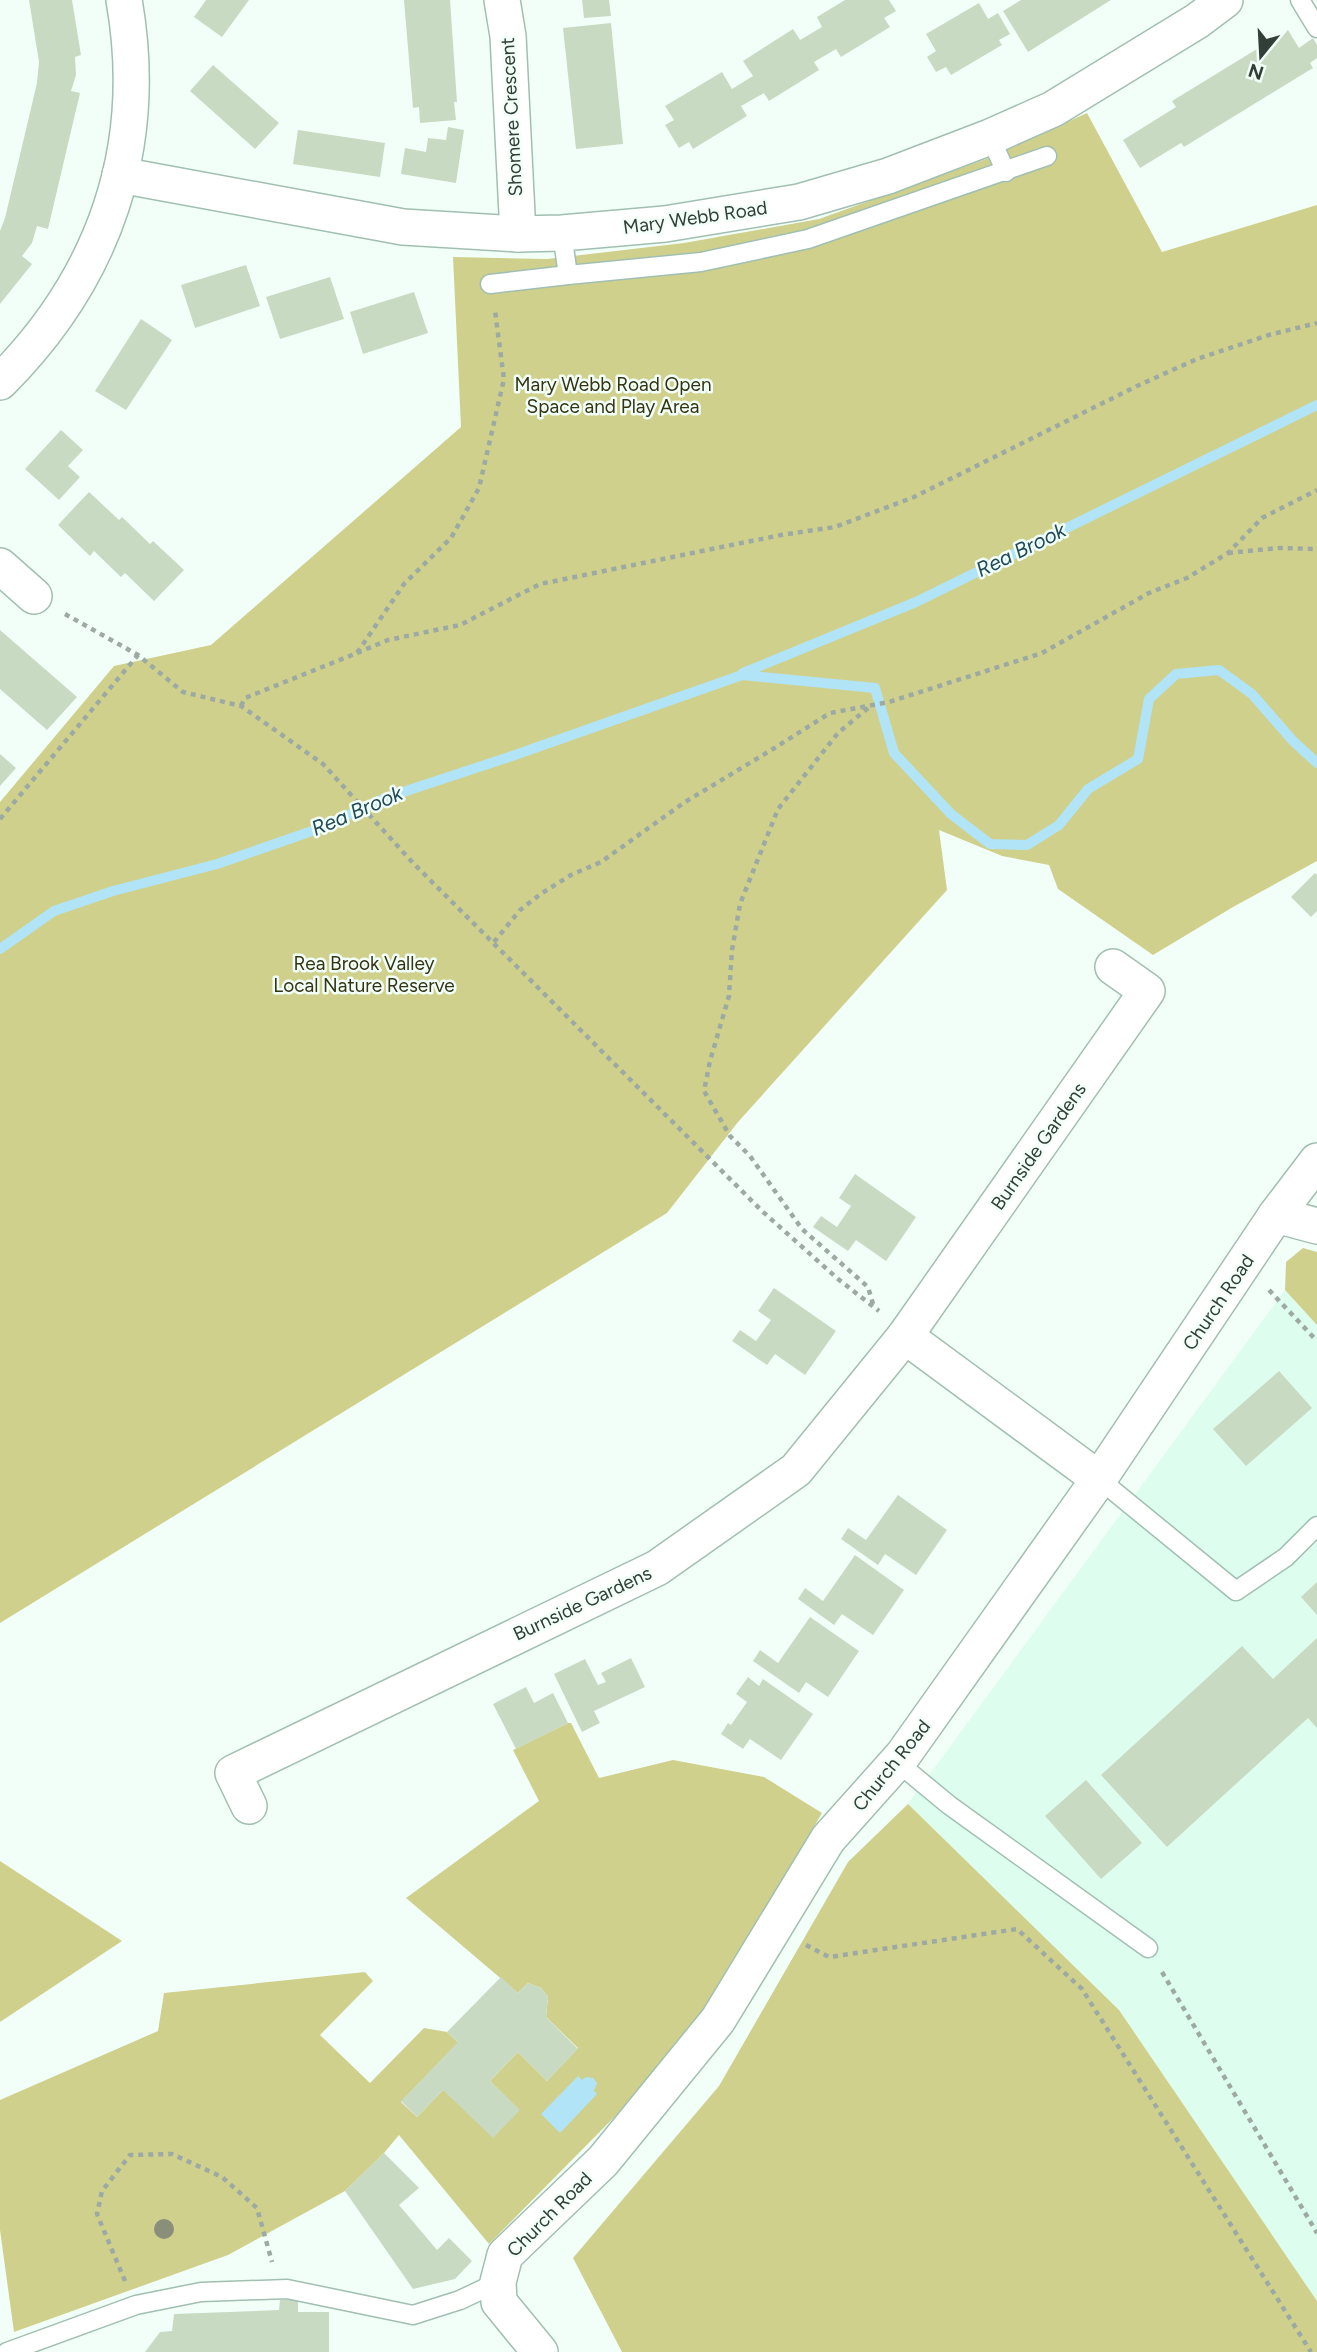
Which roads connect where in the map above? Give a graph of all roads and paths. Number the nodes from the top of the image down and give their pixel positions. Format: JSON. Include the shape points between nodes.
{"nodes":[{"id":1,"x":124,"y":0,"type":"edge"},
{"id":2,"x":502,"y":0,"type":"edge"},
{"id":3,"x":1225,"y":0,"type":"edge"},
{"id":4,"x":1300,"y":0,"type":"edge"},
{"id":5,"x":1317,"y":27,"type":"edge"},
{"id":6,"x":990,"y":137,"type":"junction"},
{"id":7,"x":1047,"y":156,"type":"dead end"},
{"id":8,"x":1006,"y":172,"type":"junction"},
{"id":9,"x":120,"y":175,"type":"junction"},
{"id":10,"x":562,"y":233,"type":"junction"},
{"id":11,"x":518,"y":234,"type":"junction"},
{"id":12,"x":568,"y":275,"type":"junction"},
{"id":13,"x":490,"y":284,"type":"joint"},
{"id":14,"x":1317,"y":323,"type":"edge"},
{"id":15,"x":0,"y":382,"type":"edge"},
{"id":16,"x":1317,"y":489,"type":"edge"},
{"id":17,"x":1317,"y":549,"type":"edge"},
{"id":18,"x":1227,"y":553,"type":"junction"},
{"id":19,"x":0,"y":566,"type":"edge"},
{"id":20,"x":34,"y":596,"type":"joint"},
{"id":21,"x":357,"y":653,"type":"junction"},
{"id":22,"x":138,"y":655,"type":"junction"},
{"id":23,"x":241,"y":706,"type":"junction"},
{"id":24,"x":872,"y":706,"type":"junction"},
{"id":25,"x":0,"y":819,"type":"edge"},
{"id":26,"x":494,"y":942,"type":"junction"},
{"id":27,"x":1113,"y":967,"type":"dead end"},
{"id":28,"x":1317,"y":1161,"type":"edge"},
{"id":29,"x":1276,"y":1215,"type":"junction"},
{"id":30,"x":1317,"y":1226,"type":"edge"},
{"id":31,"x":1242,"y":1266,"type":"junction"},
{"id":32,"x":874,"y":1306,"type":"junction"},
{"id":33,"x":905,"y":1336,"type":"junction"},
{"id":34,"x":1317,"y":1340,"type":"edge"},
{"id":35,"x":1099,"y":1479,"type":"junction"},
{"id":36,"x":1317,"y":1526,"type":"edge"},
{"id":37,"x":897,"y":1762,"type":"junction"},
{"id":38,"x":249,"y":1806,"type":"dead end"},
{"id":39,"x":776,"y":1925,"type":"junction"},
{"id":40,"x":1149,"y":1948,"type":"joint"},
{"id":41,"x":1317,"y":2233,"type":"edge"},
{"id":42,"x":498,"y":2282,"type":"junction"},
{"id":43,"x":272,"y":2288,"type":"junction"},
{"id":44,"x":136,"y":2305,"type":"junction"},
{"id":45,"x":7,"y":2352,"type":"edge"},
{"id":46,"x":540,"y":2352,"type":"edge"},
{"id":47,"x":1311,"y":2352,"type":"edge"}],
"edges":[{"from":1,"to":9,"type":"street","via":[[131,68],[130,128]]},
{"from":2,"to":11,"type":"street","name":"Shomere Crescent","via":[[508,36]]},
{"from":3,"to":6,"type":"street","name":"Mary Webb Road","via":[[1053,109]]},
{"from":4,"to":5,"type":"lane"},
{"from":6,"to":8,"type":"lane"},
{"from":6,"to":10,"type":"street","name":"Mary Webb Road","via":[[888,176],[799,202],[665,224]]},
{"from":7,"to":8,"type":"lane"},
{"from":8,"to":12,"type":"lane","via":[[808,239],[701,262]]},
{"from":9,"to":11,"type":"street","name":"Mary Webb Road","via":[[403,227]]},
{"from":9,"to":15,"type":"street","via":[[107,224],[88,266],[39,338]]},
{"from":10,"to":11,"type":"street","name":"Mary Webb Road"},
{"from":10,"to":12,"type":"lane"},
{"from":12,"to":13,"type":"lane"},
{"from":13,"to":21,"type":"path","via":[[504,379],[479,488],[451,538],[404,584]]},
{"from":14,"to":21,"type":"path","via":[[1197,359],[914,497],[835,527],[540,584],[460,625],[388,640]]},
{"from":16,"to":18,"type":"path","via":[[1262,518]]},
{"from":17,"to":18,"type":"path"},
{"from":18,"to":24,"type":"path","via":[[1042,653]]},
{"from":19,"to":20,"type":"street"},
{"from":20,"to":22,"type":"path"},
{"from":21,"to":23,"type":"path","via":[[245,698]]},
{"from":22,"to":23,"type":"path","via":[[183,692]]},
{"from":22,"to":25,"type":"path"},
{"from":23,"to":26,"type":"path","via":[[323,764],[413,863]]},
{"from":24,"to":26,"type":"path","via":[[830,713],[685,802],[601,862],[542,893],[520,910]]},
{"from":24,"to":32,"type":"path","via":[[838,733],[778,809],[740,904],[729,996],[704,1091],[730,1136],[750,1156],[802,1229],[868,1287]]},
{"from":26,"to":32,"type":"path","via":[[762,1211]]},
{"from":27,"to":33,"type":"street","name":"Burnside Gardens","via":[[1147,991]]},
{"from":28,"to":29,"type":"street","name":"Church Road"},
{"from":29,"to":30,"type":"street"},
{"from":29,"to":31,"type":"street","name":"Church Road"},
{"from":31,"to":34,"type":"path"},
{"from":31,"to":35,"type":"street","name":"Church Road"},
{"from":32,"to":33,"type":"path"},
{"from":33,"to":35,"type":"street"},
{"from":33,"to":38,"type":"street","name":"Burnside Gardens","via":[[796,1470],[657,1568],[233,1773]]},
{"from":35,"to":36,"type":"lane","via":[[1236,1591],[1286,1557]]},
{"from":35,"to":37,"type":"street","name":"Church Road"},
{"from":37,"to":39,"type":"street","name":"Church Road","via":[[828,1839]]},
{"from":37,"to":40,"type":"lane","via":[[949,1805]]},
{"from":39,"to":42,"type":"street","name":"Church Road","via":[[718,2020],[603,2161],[505,2255]]},
{"from":39,"to":47,"type":"path","via":[[829,1957],[1017,1928],[1082,1989]]},
{"from":40,"to":41,"type":"path"},
{"from":42,"to":43,"type":"lane","via":[[413,2315]]},
{"from":42,"to":46,"type":"street","via":[[499,2302]]},
{"from":43,"to":44,"type":"lane","via":[[201,2292]]},
{"from":43,"to":44,"type":"path","via":[[272,2258],[257,2208],[222,2177],[172,2154],[130,2155],[102,2191],[97,2214]]},
{"from":44,"to":45,"type":"lane"}]}
